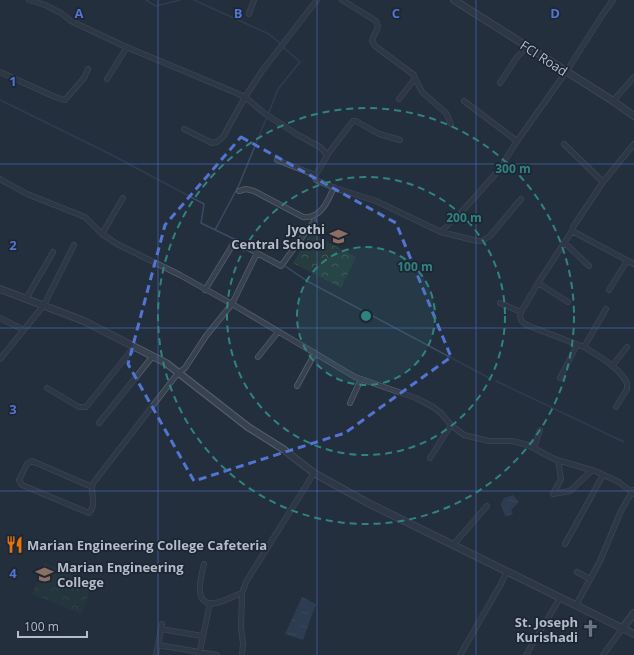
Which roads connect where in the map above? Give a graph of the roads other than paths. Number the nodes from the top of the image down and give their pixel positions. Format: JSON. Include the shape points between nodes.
{"nodes":[{"id":1,"x":29,"y":0,"type":"edge"},
{"id":2,"x":254,"y":0,"type":"edge"},
{"id":3,"x":317,"y":0,"type":"edge"},
{"id":4,"x":342,"y":0,"type":"edge"},
{"id":5,"x":454,"y":0,"type":"edge"},
{"id":6,"x":613,"y":0,"type":"edge"},
{"id":7,"x":249,"y":14,"type":"dead end"},
{"id":8,"x":127,"y":47,"type":"junction"},
{"id":9,"x":527,"y":47,"type":"junction"},
{"id":10,"x":88,"y":69,"type":"dead end"},
{"id":11,"x":0,"y":72,"type":"edge"},
{"id":12,"x":566,"y":72,"type":"junction"},
{"id":13,"x":634,"y":77,"type":"edge"},
{"id":14,"x":415,"y":78,"type":"junction"},
{"id":15,"x":107,"y":79,"type":"dead end"},
{"id":16,"x":500,"y":83,"type":"dead end"},
{"id":17,"x":245,"y":97,"type":"junction"},
{"id":18,"x":399,"y":99,"type":"dead end"},
{"id":19,"x":464,"y":101,"type":"dead end"},
{"id":20,"x":613,"y":101,"type":"junction"},
{"id":21,"x":634,"y":116,"type":"edge"},
{"id":22,"x":451,"y":124,"type":"dead end"},
{"id":23,"x":184,"y":129,"type":"dead end"},
{"id":24,"x":400,"y":140,"type":"dead end"},
{"id":25,"x":517,"y":141,"type":"junction"},
{"id":26,"x":564,"y":144,"type":"dead end"},
{"id":27,"x":634,"y":144,"type":"edge"},
{"id":28,"x":327,"y":155,"type":"junction"},
{"id":29,"x":277,"y":160,"type":"dead end"},
{"id":30,"x":315,"y":175,"type":"junction"},
{"id":31,"x":0,"y":179,"type":"edge"},
{"id":32,"x":603,"y":182,"type":"junction"},
{"id":33,"x":334,"y":187,"type":"junction"},
{"id":34,"x":239,"y":191,"type":"dead end"},
{"id":35,"x":123,"y":198,"type":"dead end"},
{"id":36,"x":521,"y":199,"type":"dead end"},
{"id":37,"x":314,"y":221,"type":"dead end"},
{"id":38,"x":572,"y":231,"type":"junction"},
{"id":39,"x":441,"y":232,"type":"junction"},
{"id":40,"x":102,"y":234,"type":"junction"},
{"id":41,"x":564,"y":243,"type":"junction"},
{"id":42,"x":74,"y":245,"type":"dead end"},
{"id":43,"x":53,"y":252,"type":"dead end"},
{"id":44,"x":257,"y":253,"type":"junction"},
{"id":45,"x":626,"y":261,"type":"junction"},
{"id":46,"x":634,"y":264,"type":"edge"},
{"id":47,"x":589,"y":266,"type":"dead end"},
{"id":48,"x":538,"y":283,"type":"junction"},
{"id":49,"x":0,"y":289,"type":"edge"},
{"id":50,"x":205,"y":290,"type":"junction"},
{"id":51,"x":610,"y":290,"type":"dead end"},
{"id":52,"x":26,"y":299,"type":"junction"},
{"id":53,"x":568,"y":302,"type":"dead end"},
{"id":54,"x":500,"y":303,"type":"dead end"},
{"id":55,"x":232,"y":304,"type":"junction"},
{"id":56,"x":44,"y":305,"type":"junction"},
{"id":57,"x":606,"y":309,"type":"dead end"},
{"id":58,"x":521,"y":312,"type":"junction"},
{"id":59,"x":0,"y":318,"type":"edge"},
{"id":60,"x":24,"y":330,"type":"junction"},
{"id":61,"x":278,"y":332,"type":"junction"},
{"id":62,"x":577,"y":345,"type":"junction"},
{"id":63,"x":134,"y":347,"type":"junction"},
{"id":64,"x":584,"y":347,"type":"junction"},
{"id":65,"x":627,"y":347,"type":"dead end"},
{"id":66,"x":315,"y":353,"type":"junction"},
{"id":67,"x":153,"y":356,"type":"junction"},
{"id":68,"x":258,"y":357,"type":"dead end"},
{"id":69,"x":0,"y":359,"type":"edge"},
{"id":70,"x":612,"y":366,"type":"junction"},
{"id":71,"x":178,"y":373,"type":"junction"},
{"id":72,"x":560,"y":378,"type":"dead end"},
{"id":73,"x":361,"y":379,"type":"junction"},
{"id":74,"x":297,"y":386,"type":"dead end"},
{"id":75,"x":47,"y":388,"type":"dead end"},
{"id":76,"x":350,"y":403,"type":"dead end"},
{"id":77,"x":616,"y":407,"type":"dead end"},
{"id":78,"x":100,"y":423,"type":"dead end"},
{"id":79,"x":451,"y":425,"type":"junction"},
{"id":80,"x":540,"y":430,"type":"dead end"},
{"id":81,"x":534,"y":448,"type":"junction"},
{"id":82,"x":430,"y":458,"type":"dead end"},
{"id":83,"x":558,"y":460,"type":"junction"},
{"id":84,"x":592,"y":470,"type":"junction"},
{"id":85,"x":314,"y":472,"type":"junction"},
{"id":86,"x":603,"y":475,"type":"junction"},
{"id":87,"x":92,"y":487,"type":"junction"},
{"id":88,"x":633,"y":492,"type":"edge"},
{"id":89,"x":487,"y":506,"type":"dead end"},
{"id":90,"x":564,"y":544,"type":"dead end"},
{"id":91,"x":453,"y":545,"type":"junction"},
{"id":92,"x":204,"y":564,"type":"dead end"},
{"id":93,"x":507,"y":571,"type":"junction"},
{"id":94,"x":577,"y":572,"type":"dead end"},
{"id":95,"x":590,"y":579,"type":"junction"},
{"id":96,"x":242,"y":592,"type":"junction"},
{"id":97,"x":560,"y":598,"type":"junction"},
{"id":98,"x":210,"y":603,"type":"junction"},
{"id":99,"x":576,"y":605,"type":"junction"},
{"id":100,"x":634,"y":613,"type":"edge"},
{"id":101,"x":622,"y":629,"type":"junction"},
{"id":102,"x":634,"y":634,"type":"edge"},
{"id":103,"x":202,"y":636,"type":"junction"},
{"id":104,"x":158,"y":645,"type":"junction"},
{"id":105,"x":200,"y":654,"type":"edge"},
{"id":106,"x":156,"y":655,"type":"edge"},
{"id":107,"x":217,"y":655,"type":"edge"},
{"id":108,"x":242,"y":655,"type":"edge"},
{"id":109,"x":460,"y":655,"type":"edge"},
{"id":110,"x":526,"y":655,"type":"edge"},
{"id":111,"x":603,"y":655,"type":"edge"}],
"edges":[{"from":1,"to":8,"type":"street","via":[[45,5],[71,21]]},
{"from":2,"to":7,"type":"street"},
{"from":3,"to":17,"type":"street"},
{"from":4,"to":14,"type":"street","via":[[376,21],[379,25],[372,38],[375,46]]},
{"from":5,"to":9,"type":"street","name":"FCI Road"},
{"from":6,"to":12,"type":"street"},
{"from":8,"to":15,"type":"street"},
{"from":8,"to":17,"type":"street"},
{"from":9,"to":12,"type":"street","name":"FCI Road"},
{"from":9,"to":16,"type":"street"},
{"from":10,"to":11,"type":"street","via":[[84,78],[65,100]]},
{"from":12,"to":20,"type":"street","name":"FCI Road"},
{"from":12,"to":25,"type":"street"},
{"from":13,"to":20,"type":"street"},
{"from":14,"to":18,"type":"street"},
{"from":14,"to":22,"type":"street","via":[[422,92],[446,113]]},
{"from":17,"to":23,"type":"street","via":[[218,142],[212,143]]},
{"from":17,"to":28,"type":"street","via":[[264,113],[320,147]]},
{"from":19,"to":25,"type":"street"},
{"from":20,"to":21,"type":"street","name":"FCI Road"},
{"from":24,"to":28,"type":"street","via":[[379,134],[353,121]]},
{"from":25,"to":39,"type":"street","via":[[499,170]]},
{"from":26,"to":32,"type":"street"},
{"from":27,"to":32,"type":"street"},
{"from":28,"to":30,"type":"street"},
{"from":29,"to":30,"type":"street"},
{"from":30,"to":33,"type":"street","via":[[316,180]]},
{"from":31,"to":40,"type":"street","via":[[33,197],[85,217]]},
{"from":32,"to":38,"type":"street"},
{"from":33,"to":34,"type":"street","via":[[323,210],[309,218],[303,218],[254,191]]},
{"from":33,"to":39,"type":"street","via":[[376,201]]},
{"from":35,"to":40,"type":"street"},
{"from":36,"to":39,"type":"street","via":[[490,236],[482,241]]},
{"from":37,"to":44,"type":"street","via":[[281,266]]},
{"from":38,"to":41,"type":"street"},
{"from":38,"to":45,"type":"street"},
{"from":40,"to":50,"type":"street"},
{"from":41,"to":47,"type":"street"},
{"from":41,"to":48,"type":"street"},
{"from":42,"to":56,"type":"street"},
{"from":43,"to":52,"type":"street"},
{"from":44,"to":50,"type":"street","via":[[235,241]]},
{"from":44,"to":55,"type":"street"},
{"from":45,"to":46,"type":"street"},
{"from":45,"to":51,"type":"street"},
{"from":48,"to":53,"type":"street"},
{"from":48,"to":58,"type":"street"},
{"from":49,"to":52,"type":"street"},
{"from":50,"to":55,"type":"street"},
{"from":52,"to":56,"type":"street"},
{"from":54,"to":58,"type":"street"},
{"from":55,"to":61,"type":"street"},
{"from":55,"to":71,"type":"street","via":[[206,336],[185,368]]},
{"from":56,"to":60,"type":"street"},
{"from":56,"to":63,"type":"street","via":[[84,320]]},
{"from":57,"to":64,"type":"street"},
{"from":58,"to":62,"type":"street","via":[[520,319],[524,324]]},
{"from":59,"to":60,"type":"street"},
{"from":60,"to":69,"type":"street"},
{"from":61,"to":66,"type":"street"},
{"from":61,"to":68,"type":"street"},
{"from":62,"to":64,"type":"street"},
{"from":62,"to":72,"type":"street"},
{"from":63,"to":67,"type":"street"},
{"from":63,"to":75,"type":"street","via":[[86,407],[79,407]]},
{"from":64,"to":70,"type":"street"},
{"from":65,"to":70,"type":"street"},
{"from":66,"to":73,"type":"street"},
{"from":66,"to":74,"type":"street"},
{"from":67,"to":71,"type":"street"},
{"from":67,"to":78,"type":"street"},
{"from":70,"to":77,"type":"street","via":[[628,385]]},
{"from":71,"to":85,"type":"street","via":[[248,427]]},
{"from":71,"to":87,"type":"street"},
{"from":73,"to":76,"type":"street"},
{"from":73,"to":79,"type":"street","via":[[416,398],[441,413]]},
{"from":79,"to":81,"type":"street","via":[[469,437],[512,442]]},
{"from":79,"to":82,"type":"street"},
{"from":80,"to":81,"type":"street"},
{"from":81,"to":83,"type":"street"},
{"from":83,"to":84,"type":"street"},
{"from":83,"to":84,"type":"street","via":[[561,479],[554,494],[570,491]]},
{"from":84,"to":86,"type":"street"},
{"from":85,"to":91,"type":"street","via":[[368,503]]},
{"from":85,"to":96,"type":"street"},
{"from":86,"to":88,"type":"street"},
{"from":86,"to":90,"type":"street"},
{"from":87,"to":87,"type":"street","via":[[32,461],[27,464],[19,480],[22,485],[89,513],[93,504]]},
{"from":88,"to":95,"type":"street","via":[[621,511]]},
{"from":89,"to":91,"type":"street"},
{"from":91,"to":93,"type":"street"},
{"from":92,"to":98,"type":"street","via":[[199,584],[200,592],[202,598]]},
{"from":93,"to":97,"type":"street"},
{"from":93,"to":109,"type":"street"},
{"from":94,"to":95,"type":"street"},
{"from":95,"to":99,"type":"street"},
{"from":96,"to":98,"type":"street"},
{"from":96,"to":108,"type":"street"},
{"from":97,"to":99,"type":"street"},
{"from":97,"to":110,"type":"street"},
{"from":98,"to":103,"type":"street"},
{"from":99,"to":101,"type":"street"},
{"from":100,"to":101,"type":"street"},
{"from":101,"to":102,"type":"street"},
{"from":101,"to":111,"type":"street"},
{"from":103,"to":104,"type":"street","via":[[162,627]]},
{"from":103,"to":105,"type":"street"},
{"from":104,"to":105,"type":"street"},
{"from":104,"to":106,"type":"street"},
{"from":105,"to":107,"type":"street"}]}
